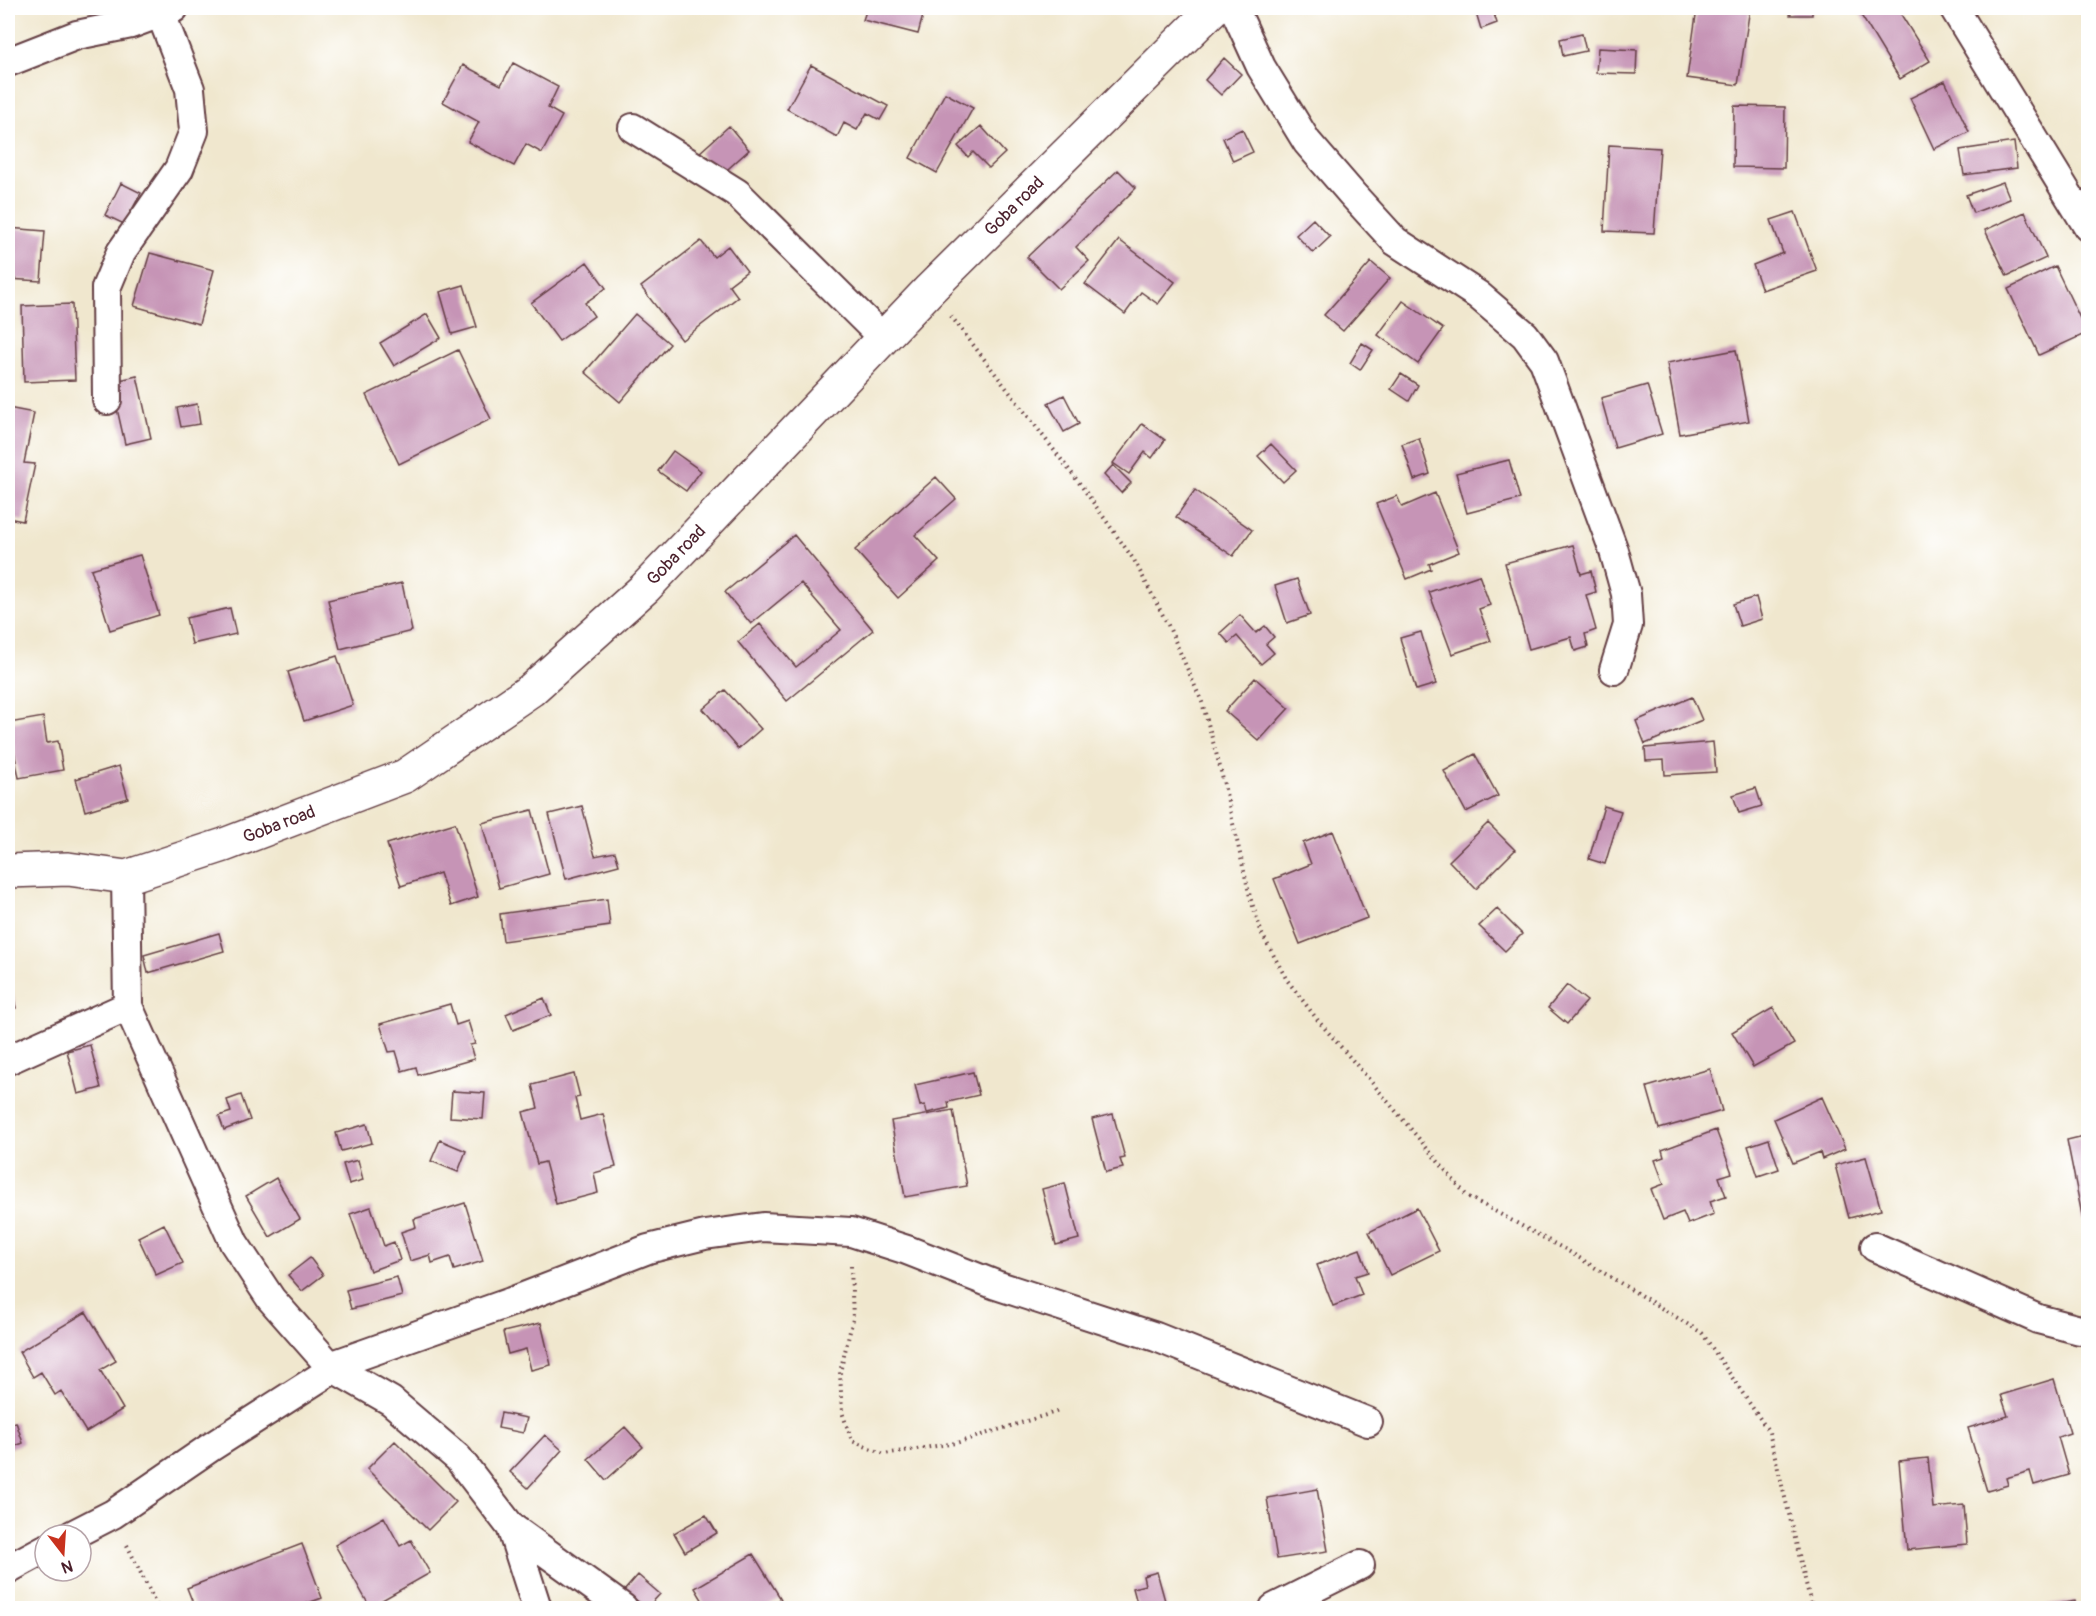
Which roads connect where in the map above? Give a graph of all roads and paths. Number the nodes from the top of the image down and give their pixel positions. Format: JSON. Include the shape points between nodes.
{"nodes":[{"id":1,"x":1214,"y":8,"type":"edge"},
{"id":2,"x":1234,"y":8,"type":"edge"},
{"id":3,"x":1954,"y":8,"type":"edge"},
{"id":4,"x":168,"y":11,"type":"edge"},
{"id":5,"x":8,"y":62,"type":"edge"},
{"id":6,"x":633,"y":128,"type":"dead end"},
{"id":7,"x":2088,"y":227,"type":"edge"},
{"id":8,"x":930,"y":289,"type":"junction"},
{"id":9,"x":884,"y":338,"type":"junction"},
{"id":10,"x":107,"y":400,"type":"dead end"},
{"id":11,"x":1614,"y":670,"type":"dead end"},
{"id":12,"x":8,"y":871,"type":"edge"},
{"id":13,"x":126,"y":877,"type":"junction"},
{"id":14,"x":128,"y":1006,"type":"junction"},
{"id":15,"x":8,"y":1060,"type":"edge"},
{"id":16,"x":851,"y":1232,"type":"junction"},
{"id":17,"x":1875,"y":1247,"type":"dead end"},
{"id":18,"x":2088,"y":1329,"type":"edge"},
{"id":19,"x":332,"y":1368,"type":"junction"},
{"id":20,"x":1059,"y":1411,"type":"dead end"},
{"id":21,"x":1368,"y":1422,"type":"dead end"},
{"id":22,"x":113,"y":1514,"type":"junction"},
{"id":23,"x":93,"y":1524,"type":"edge"},
{"id":24,"x":511,"y":1527,"type":"junction"},
{"id":25,"x":33,"y":1555,"type":"edge"},
{"id":26,"x":1360,"y":1565,"type":"dead end"},
{"id":27,"x":8,"y":1569,"type":"edge"},
{"id":28,"x":158,"y":1608,"type":"edge"},
{"id":29,"x":537,"y":1608,"type":"edge"},
{"id":30,"x":623,"y":1608,"type":"edge"},
{"id":31,"x":1274,"y":1608,"type":"edge"},
{"id":32,"x":1812,"y":1608,"type":"edge"}],
"edges":[{"from":1,"to":8,"type":"street","name":"Goba road"},
{"from":2,"to":11,"type":"street","via":[[1261,67],[1307,142],[1395,241],[1478,295],[1525,335],[1544,361],[1626,594],[1628,626]]},
{"from":3,"to":7,"type":"street"},
{"from":4,"to":5,"type":"street","via":[[131,24],[77,35]]},
{"from":4,"to":10,"type":"street","via":[[190,89],[194,131],[179,169],[121,252],[106,288]]},
{"from":6,"to":9,"type":"street","via":[[737,193]]},
{"from":8,"to":9,"type":"street","name":"Goba road"},
{"from":8,"to":32,"type":"path","via":[[1134,560],[1168,625],[1202,702],[1262,934],[1287,980],[1467,1196],[1568,1251],[1702,1333],[1769,1432]]},
{"from":9,"to":13,"type":"street","name":"Goba road","via":[[645,588],[531,690],[405,776],[224,845]]},
{"from":12,"to":13,"type":"street","name":"Goba road","via":[[68,869]]},
{"from":13,"to":14,"type":"street"},
{"from":14,"to":15,"type":"street"},
{"from":14,"to":19,"type":"street","via":[[234,1243],[272,1299]]},
{"from":16,"to":19,"type":"street","via":[[763,1227],[705,1234],[648,1249]]},
{"from":16,"to":20,"type":"path","via":[[853,1319],[840,1372],[842,1412],[852,1441],[884,1454],[956,1443]]},
{"from":16,"to":21,"type":"street","via":[[996,1285],[1156,1336]]},
{"from":17,"to":18,"type":"street","via":[[2038,1319]]},
{"from":19,"to":22,"type":"street"},
{"from":19,"to":24,"type":"street","via":[[391,1401],[459,1458]]},
{"from":22,"to":23,"type":"street"},
{"from":22,"to":28,"type":"path"},
{"from":24,"to":29,"type":"street"},
{"from":24,"to":30,"type":"street"},
{"from":25,"to":27,"type":"street"},
{"from":26,"to":31,"type":"street"}]}
